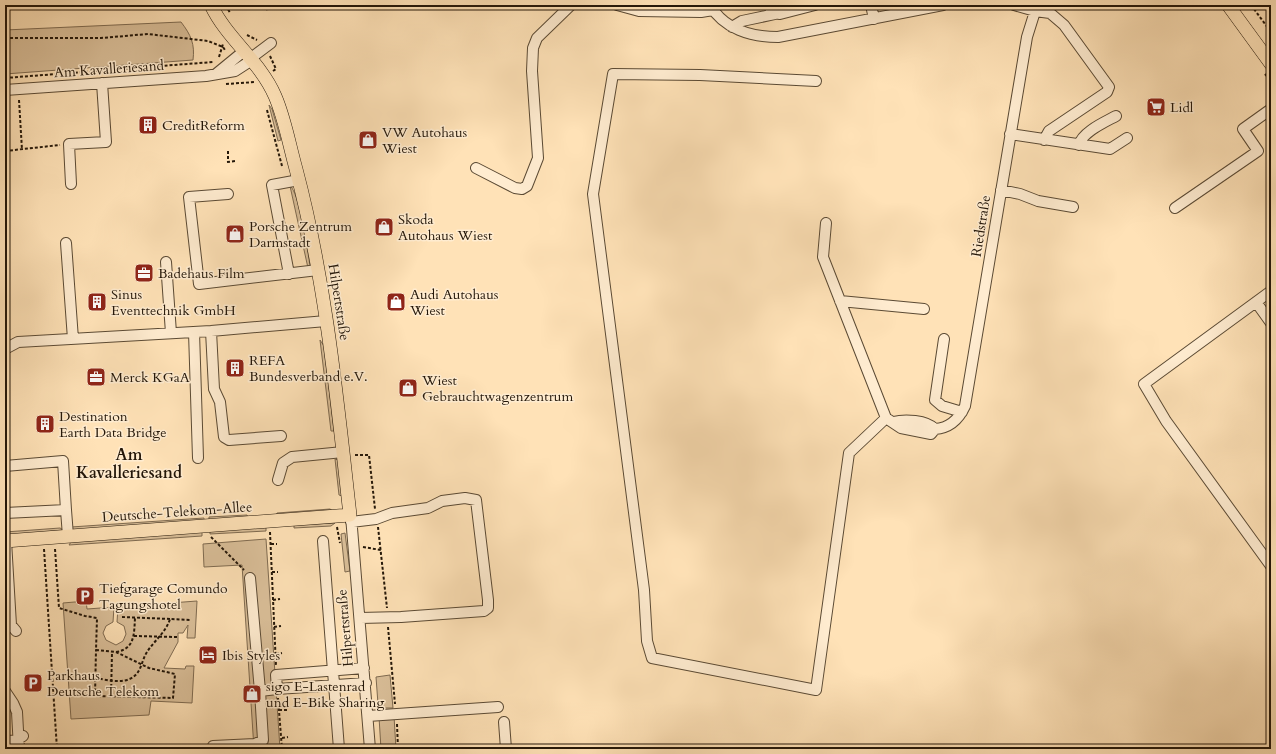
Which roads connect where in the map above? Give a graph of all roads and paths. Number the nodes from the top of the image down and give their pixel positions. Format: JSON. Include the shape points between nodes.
{"nodes":[{"id":1,"x":211,"y":5,"type":"edge"},
{"id":2,"x":226,"y":5,"type":"edge"},
{"id":3,"x":571,"y":5,"type":"edge"},
{"id":4,"x":617,"y":5,"type":"edge"},
{"id":5,"x":815,"y":5,"type":"edge"},
{"id":6,"x":871,"y":5,"type":"edge"},
{"id":7,"x":942,"y":5,"type":"edge"},
{"id":8,"x":1014,"y":5,"type":"edge"},
{"id":9,"x":1228,"y":5,"type":"edge"},
{"id":10,"x":1239,"y":5,"type":"edge"},
{"id":11,"x":1251,"y":5,"type":"edge"},
{"id":12,"x":924,"y":7,"type":"edge"},
{"id":13,"x":675,"y":8,"type":"edge"},
{"id":14,"x":711,"y":8,"type":"edge"},
{"id":15,"x":1036,"y":8,"type":"edge"},
{"id":16,"x":772,"y":9,"type":"edge"},
{"id":17,"x":232,"y":16,"type":"dead end"},
{"id":18,"x":874,"y":19,"type":"junction"},
{"id":19,"x":732,"y":27,"type":"junction"},
{"id":20,"x":244,"y":31,"type":"dead end"},
{"id":21,"x":1271,"y":32,"type":"edge"},
{"id":22,"x":5,"y":38,"type":"edge"},
{"id":23,"x":258,"y":40,"type":"dead end"},
{"id":24,"x":271,"y":43,"type":"dead end"},
{"id":25,"x":223,"y":47,"type":"junction"},
{"id":26,"x":1271,"y":49,"type":"edge"},
{"id":27,"x":225,"y":50,"type":"dead end"},
{"id":28,"x":249,"y":56,"type":"junction"},
{"id":29,"x":1271,"y":63,"type":"edge"},
{"id":30,"x":5,"y":78,"type":"edge"},
{"id":31,"x":246,"y":80,"type":"dead end"},
{"id":32,"x":816,"y":81,"type":"dead end"},
{"id":33,"x":102,"y":83,"type":"junction"},
{"id":34,"x":258,"y":88,"type":"dead end"},
{"id":35,"x":5,"y":90,"type":"edge"},
{"id":36,"x":19,"y":100,"type":"dead end"},
{"id":37,"x":267,"y":109,"type":"dead end"},
{"id":38,"x":1271,"y":109,"type":"edge"},
{"id":39,"x":1116,"y":116,"type":"dead end"},
{"id":40,"x":1010,"y":134,"type":"junction"},
{"id":41,"x":1127,"y":138,"type":"dead end"},
{"id":42,"x":1044,"y":140,"type":"junction"},
{"id":43,"x":69,"y":144,"type":"junction"},
{"id":44,"x":1079,"y":145,"type":"junction"},
{"id":45,"x":22,"y":150,"type":"junction"},
{"id":46,"x":5,"y":151,"type":"edge"},
{"id":47,"x":228,"y":151,"type":"dead end"},
{"id":48,"x":236,"y":161,"type":"dead end"},
{"id":49,"x":476,"y":168,"type":"dead end"},
{"id":50,"x":293,"y":182,"type":"junction"},
{"id":51,"x":71,"y":184,"type":"dead end"},
{"id":52,"x":1000,"y":190,"type":"junction"},
{"id":53,"x":228,"y":194,"type":"dead end"},
{"id":54,"x":1073,"y":207,"type":"dead end"},
{"id":55,"x":1175,"y":208,"type":"dead end"},
{"id":56,"x":826,"y":223,"type":"dead end"},
{"id":57,"x":66,"y":243,"type":"dead end"},
{"id":58,"x":166,"y":262,"type":"dead end"},
{"id":59,"x":318,"y":270,"type":"junction"},
{"id":60,"x":289,"y":274,"type":"junction"},
{"id":61,"x":1271,"y":292,"type":"edge"},
{"id":62,"x":840,"y":301,"type":"junction"},
{"id":63,"x":1256,"y":302,"type":"junction"},
{"id":64,"x":924,"y":309,"type":"dead end"},
{"id":65,"x":326,"y":321,"type":"junction"},
{"id":66,"x":1271,"y":323,"type":"edge"},
{"id":67,"x":211,"y":331,"type":"junction"},
{"id":68,"x":194,"y":332,"type":"junction"},
{"id":69,"x":172,"y":333,"type":"junction"},
{"id":70,"x":73,"y":339,"type":"junction"},
{"id":71,"x":944,"y":339,"type":"dead end"},
{"id":72,"x":5,"y":349,"type":"edge"},
{"id":73,"x":962,"y":412,"type":"junction"},
{"id":74,"x":890,"y":420,"type":"junction"},
{"id":75,"x":281,"y":436,"type":"dead end"},
{"id":76,"x":343,"y":452,"type":"junction"},
{"id":77,"x":198,"y":458,"type":"dead end"},
{"id":78,"x":5,"y":466,"type":"edge"},
{"id":79,"x":278,"y":480,"type":"dead end"},
{"id":80,"x":66,"y":510,"type":"junction"},
{"id":81,"x":5,"y":513,"type":"edge"},
{"id":82,"x":351,"y":518,"type":"junction"},
{"id":83,"x":337,"y":526,"type":"dead end"},
{"id":84,"x":270,"y":533,"type":"dead end"},
{"id":85,"x":68,"y":536,"type":"junction"},
{"id":86,"x":211,"y":537,"type":"dead end"},
{"id":87,"x":43,"y":538,"type":"junction"},
{"id":88,"x":5,"y":541,"type":"edge"},
{"id":89,"x":324,"y":541,"type":"dead end"},
{"id":90,"x":340,"y":543,"type":"dead end"},
{"id":91,"x":271,"y":544,"type":"junction"},
{"id":92,"x":277,"y":544,"type":"dead end"},
{"id":93,"x":363,"y":547,"type":"dead end"},
{"id":94,"x":55,"y":548,"type":"dead end"},
{"id":95,"x":381,"y":550,"type":"dead end"},
{"id":96,"x":1271,"y":566,"type":"edge"},
{"id":97,"x":272,"y":572,"type":"junction"},
{"id":98,"x":278,"y":572,"type":"dead end"},
{"id":99,"x":250,"y":578,"type":"joint"},
{"id":100,"x":280,"y":599,"type":"dead end"},
{"id":101,"x":273,"y":600,"type":"junction"},
{"id":102,"x":388,"y":617,"type":"junction"},
{"id":103,"x":122,"y":618,"type":"dead end"},
{"id":104,"x":135,"y":618,"type":"junction"},
{"id":105,"x":360,"y":618,"type":"junction"},
{"id":106,"x":170,"y":619,"type":"junction"},
{"id":107,"x":190,"y":620,"type":"dead end"},
{"id":108,"x":281,"y":626,"type":"dead end"},
{"id":109,"x":274,"y":627,"type":"junction"},
{"id":110,"x":16,"y":631,"type":"dead end"},
{"id":111,"x":134,"y":636,"type":"junction"},
{"id":112,"x":160,"y":636,"type":"junction"},
{"id":113,"x":177,"y":637,"type":"dead end"},
{"id":114,"x":96,"y":650,"type":"junction"},
{"id":115,"x":112,"y":651,"type":"junction"},
{"id":116,"x":116,"y":652,"type":"junction"},
{"id":117,"x":282,"y":653,"type":"dead end"},
{"id":118,"x":275,"y":654,"type":"junction"},
{"id":119,"x":141,"y":664,"type":"junction"},
{"id":120,"x":364,"y":668,"type":"junction"},
{"id":121,"x":333,"y":671,"type":"junction"},
{"id":122,"x":276,"y":675,"type":"junction"},
{"id":123,"x":95,"y":678,"type":"junction"},
{"id":124,"x":111,"y":682,"type":"junction"},
{"id":125,"x":366,"y":683,"type":"junction"},
{"id":126,"x":334,"y":685,"type":"junction"},
{"id":127,"x":277,"y":689,"type":"junction"},
{"id":128,"x":5,"y":691,"type":"edge"},
{"id":129,"x":260,"y":691,"type":"junction"},
{"id":130,"x":111,"y":697,"type":"junction"},
{"id":131,"x":498,"y":707,"type":"dead end"},
{"id":132,"x":279,"y":710,"type":"junction"},
{"id":133,"x":287,"y":710,"type":"dead end"},
{"id":134,"x":396,"y":714,"type":"junction"},
{"id":135,"x":368,"y":716,"type":"junction"},
{"id":136,"x":504,"y":722,"type":"dead end"},
{"id":137,"x":288,"y":737,"type":"dead end"},
{"id":138,"x":282,"y":738,"type":"junction"},
{"id":139,"x":5,"y":740,"type":"edge"},
{"id":140,"x":20,"y":741,"type":"edge"},
{"id":141,"x":57,"y":749,"type":"edge"},
{"id":142,"x":213,"y":749,"type":"edge"},
{"id":143,"x":282,"y":749,"type":"edge"},
{"id":144,"x":339,"y":749,"type":"edge"},
{"id":145,"x":370,"y":749,"type":"edge"},
{"id":146,"x":398,"y":749,"type":"edge"},
{"id":147,"x":506,"y":749,"type":"edge"}],
"edges":[{"from":1,"to":28,"type":"main road","name":"Hilpertstraße","via":[[218,19]]},
{"from":2,"to":17,"type":"path"},
{"from":3,"to":49,"type":"street","via":[[537,38],[533,48],[532,71],[538,158],[528,186],[522,189],[515,188]]},
{"from":4,"to":13,"type":"street","via":[[639,11]]},
{"from":5,"to":16,"type":"street"},
{"from":6,"to":18,"type":"street"},
{"from":7,"to":12,"type":"street"},
{"from":8,"to":15,"type":"street"},
{"from":9,"to":29,"type":"main road"},
{"from":10,"to":26,"type":"main road"},
{"from":11,"to":21,"type":"path"},
{"from":12,"to":18,"type":"street"},
{"from":13,"to":14,"type":"street","via":[[705,12]]},
{"from":14,"to":19,"type":"street"},
{"from":15,"to":40,"type":"street","name":"Riedstraße","via":[[1027,37]]},
{"from":15,"to":42,"type":"street","via":[[1050,13],[1064,25],[1109,87],[1108,92],[1049,131]]},
{"from":16,"to":19,"type":"street"},
{"from":18,"to":19,"type":"street","via":[[778,37],[754,35]]},
{"from":20,"to":23,"type":"path","via":[[251,39]]},
{"from":22,"to":25,"type":"path","via":[[101,38],[148,34],[201,40]]},
{"from":24,"to":28,"type":"street","name":"Am Kavalleriesand"},
{"from":25,"to":27,"type":"path"},
{"from":25,"to":30,"type":"path","via":[[221,55],[212,63]]},
{"from":28,"to":33,"type":"street","name":"Am Kavalleriesand","via":[[214,75]]},
{"from":28,"to":50,"type":"main road","name":"Hilpertstraße","via":[[268,81],[277,101]]},
{"from":31,"to":34,"type":"path","via":[[254,82]]},
{"from":32,"to":74,"type":"street","via":[[613,74],[593,194],[644,590],[647,641],[652,658],[816,690],[850,453]]},
{"from":33,"to":35,"type":"street","name":"Am Kavalleriesand"},
{"from":33,"to":43,"type":"street","via":[[106,142]]},
{"from":36,"to":45,"type":"path"},
{"from":37,"to":50,"type":"path"},
{"from":38,"to":55,"type":"street","via":[[1243,129],[1258,151]]},
{"from":39,"to":44,"type":"street","via":[[1086,135],[1080,140]]},
{"from":40,"to":42,"type":"street"},
{"from":40,"to":52,"type":"street","name":"Riedstraße"},
{"from":41,"to":44,"type":"street","via":[[1110,149]]},
{"from":42,"to":44,"type":"street"},
{"from":43,"to":45,"type":"path"},
{"from":43,"to":51,"type":"street"},
{"from":45,"to":46,"type":"path"},
{"from":47,"to":48,"type":"path","via":[[228,162]]},
{"from":50,"to":59,"type":"main road","name":"Hilpertstraße"},
{"from":50,"to":60,"type":"street","via":[[272,185]]},
{"from":52,"to":54,"type":"street"},
{"from":52,"to":73,"type":"street","name":"Riedstraße","via":[[967,398]]},
{"from":53,"to":60,"type":"street","via":[[189,196],[199,284]]},
{"from":56,"to":62,"type":"street","via":[[823,257]]},
{"from":57,"to":70,"type":"street"},
{"from":58,"to":69,"type":"street"},
{"from":59,"to":60,"type":"street"},
{"from":59,"to":65,"type":"main road","name":"Hilpertstraße"},
{"from":61,"to":63,"type":"street"},
{"from":62,"to":64,"type":"street"},
{"from":62,"to":74,"type":"street"},
{"from":63,"to":66,"type":"street"},
{"from":63,"to":96,"type":"street","via":[[1144,384],[1166,421]]},
{"from":65,"to":67,"type":"street"},
{"from":65,"to":76,"type":"main road","name":"Hilpertstraße"},
{"from":67,"to":68,"type":"street"},
{"from":67,"to":75,"type":"street","via":[[214,389],[220,402],[224,437],[229,440]]},
{"from":68,"to":69,"type":"street"},
{"from":68,"to":77,"type":"street"},
{"from":69,"to":70,"type":"street"},
{"from":70,"to":72,"type":"street","via":[[18,342]]},
{"from":71,"to":73,"type":"street","via":[[935,400],[942,406]]},
{"from":73,"to":74,"type":"street","name":"Riedstraße","via":[[953,423],[941,429],[935,429],[931,424]]},
{"from":76,"to":79,"type":"street","via":[[292,457],[283,463]]},
{"from":76,"to":82,"type":"main road","name":"Hilpertstraße"},
{"from":78,"to":80,"type":"street","via":[[63,462]]},
{"from":80,"to":81,"type":"street"},
{"from":80,"to":85,"type":"street"},
{"from":82,"to":85,"type":"main road","name":"Deutsche-Telekom-Allee"},
{"from":82,"to":102,"type":"street","via":[[376,519],[392,513],[428,508],[442,501],[465,498],[476,500],[488,608],[476,612]]},
{"from":82,"to":105,"type":"street","name":"Hilpertstraße"},
{"from":83,"to":90,"type":"path"},
{"from":84,"to":91,"type":"path"},
{"from":85,"to":87,"type":"main road","name":"Deutsche-Telekom-Allee"},
{"from":86,"to":99,"type":"path","via":[[231,555]]},
{"from":87,"to":88,"type":"main road","name":"Deutsche-Telekom-Allee"},
{"from":87,"to":141,"type":"path"},
{"from":88,"to":110,"type":"street","via":[[11,625]]},
{"from":89,"to":121,"type":"street"},
{"from":91,"to":92,"type":"path"},
{"from":91,"to":97,"type":"path"},
{"from":93,"to":95,"type":"path"},
{"from":94,"to":114,"type":"path","via":[[59,608],[97,618]]},
{"from":97,"to":98,"type":"path"},
{"from":97,"to":101,"type":"path"},
{"from":99,"to":129,"type":"street"},
{"from":100,"to":101,"type":"path"},
{"from":101,"to":109,"type":"path"},
{"from":102,"to":105,"type":"street"},
{"from":102,"to":134,"type":"path"},
{"from":103,"to":104,"type":"path"},
{"from":104,"to":106,"type":"path"},
{"from":104,"to":111,"type":"path"},
{"from":105,"to":120,"type":"street","name":"Hilpertstraße"},
{"from":106,"to":107,"type":"path"},
{"from":106,"to":112,"type":"path"},
{"from":108,"to":109,"type":"path"},
{"from":109,"to":118,"type":"path"},
{"from":111,"to":112,"type":"path"},
{"from":111,"to":116,"type":"path","via":[[128,647]]},
{"from":112,"to":113,"type":"path"},
{"from":112,"to":119,"type":"path","via":[[146,653]]},
{"from":114,"to":115,"type":"path"},
{"from":114,"to":123,"type":"path"},
{"from":115,"to":116,"type":"path"},
{"from":115,"to":124,"type":"path"},
{"from":116,"to":119,"type":"path"},
{"from":117,"to":118,"type":"path"},
{"from":118,"to":122,"type":"path"},
{"from":119,"to":124,"type":"path","via":[[138,673],[132,678]]},
{"from":119,"to":130,"type":"path","via":[[175,674],[173,698]]},
{"from":120,"to":121,"type":"street"},
{"from":120,"to":125,"type":"street","name":"Hilpertstraße"},
{"from":121,"to":122,"type":"street"},
{"from":121,"to":126,"type":"street"},
{"from":122,"to":127,"type":"street"},
{"from":123,"to":124,"type":"path"},
{"from":123,"to":130,"type":"path","via":[[94,696]]},
{"from":124,"to":130,"type":"path"},
{"from":125,"to":126,"type":"street"},
{"from":125,"to":135,"type":"street","name":"Hilpertstraße"},
{"from":126,"to":127,"type":"street"},
{"from":126,"to":144,"type":"street"},
{"from":127,"to":129,"type":"street"},
{"from":127,"to":132,"type":"path"},
{"from":128,"to":140,"type":"street","via":[[17,712]]},
{"from":129,"to":142,"type":"street","via":[[263,740],[255,744],[213,746]]},
{"from":131,"to":134,"type":"street"},
{"from":132,"to":133,"type":"path"},
{"from":132,"to":138,"type":"path"},
{"from":134,"to":135,"type":"street"},
{"from":134,"to":146,"type":"path"},
{"from":135,"to":145,"type":"street","name":"Hilpertstraße"},
{"from":136,"to":147,"type":"street"},
{"from":137,"to":138,"type":"path"},
{"from":138,"to":143,"type":"path"},
{"from":139,"to":140,"type":"street"}]}
